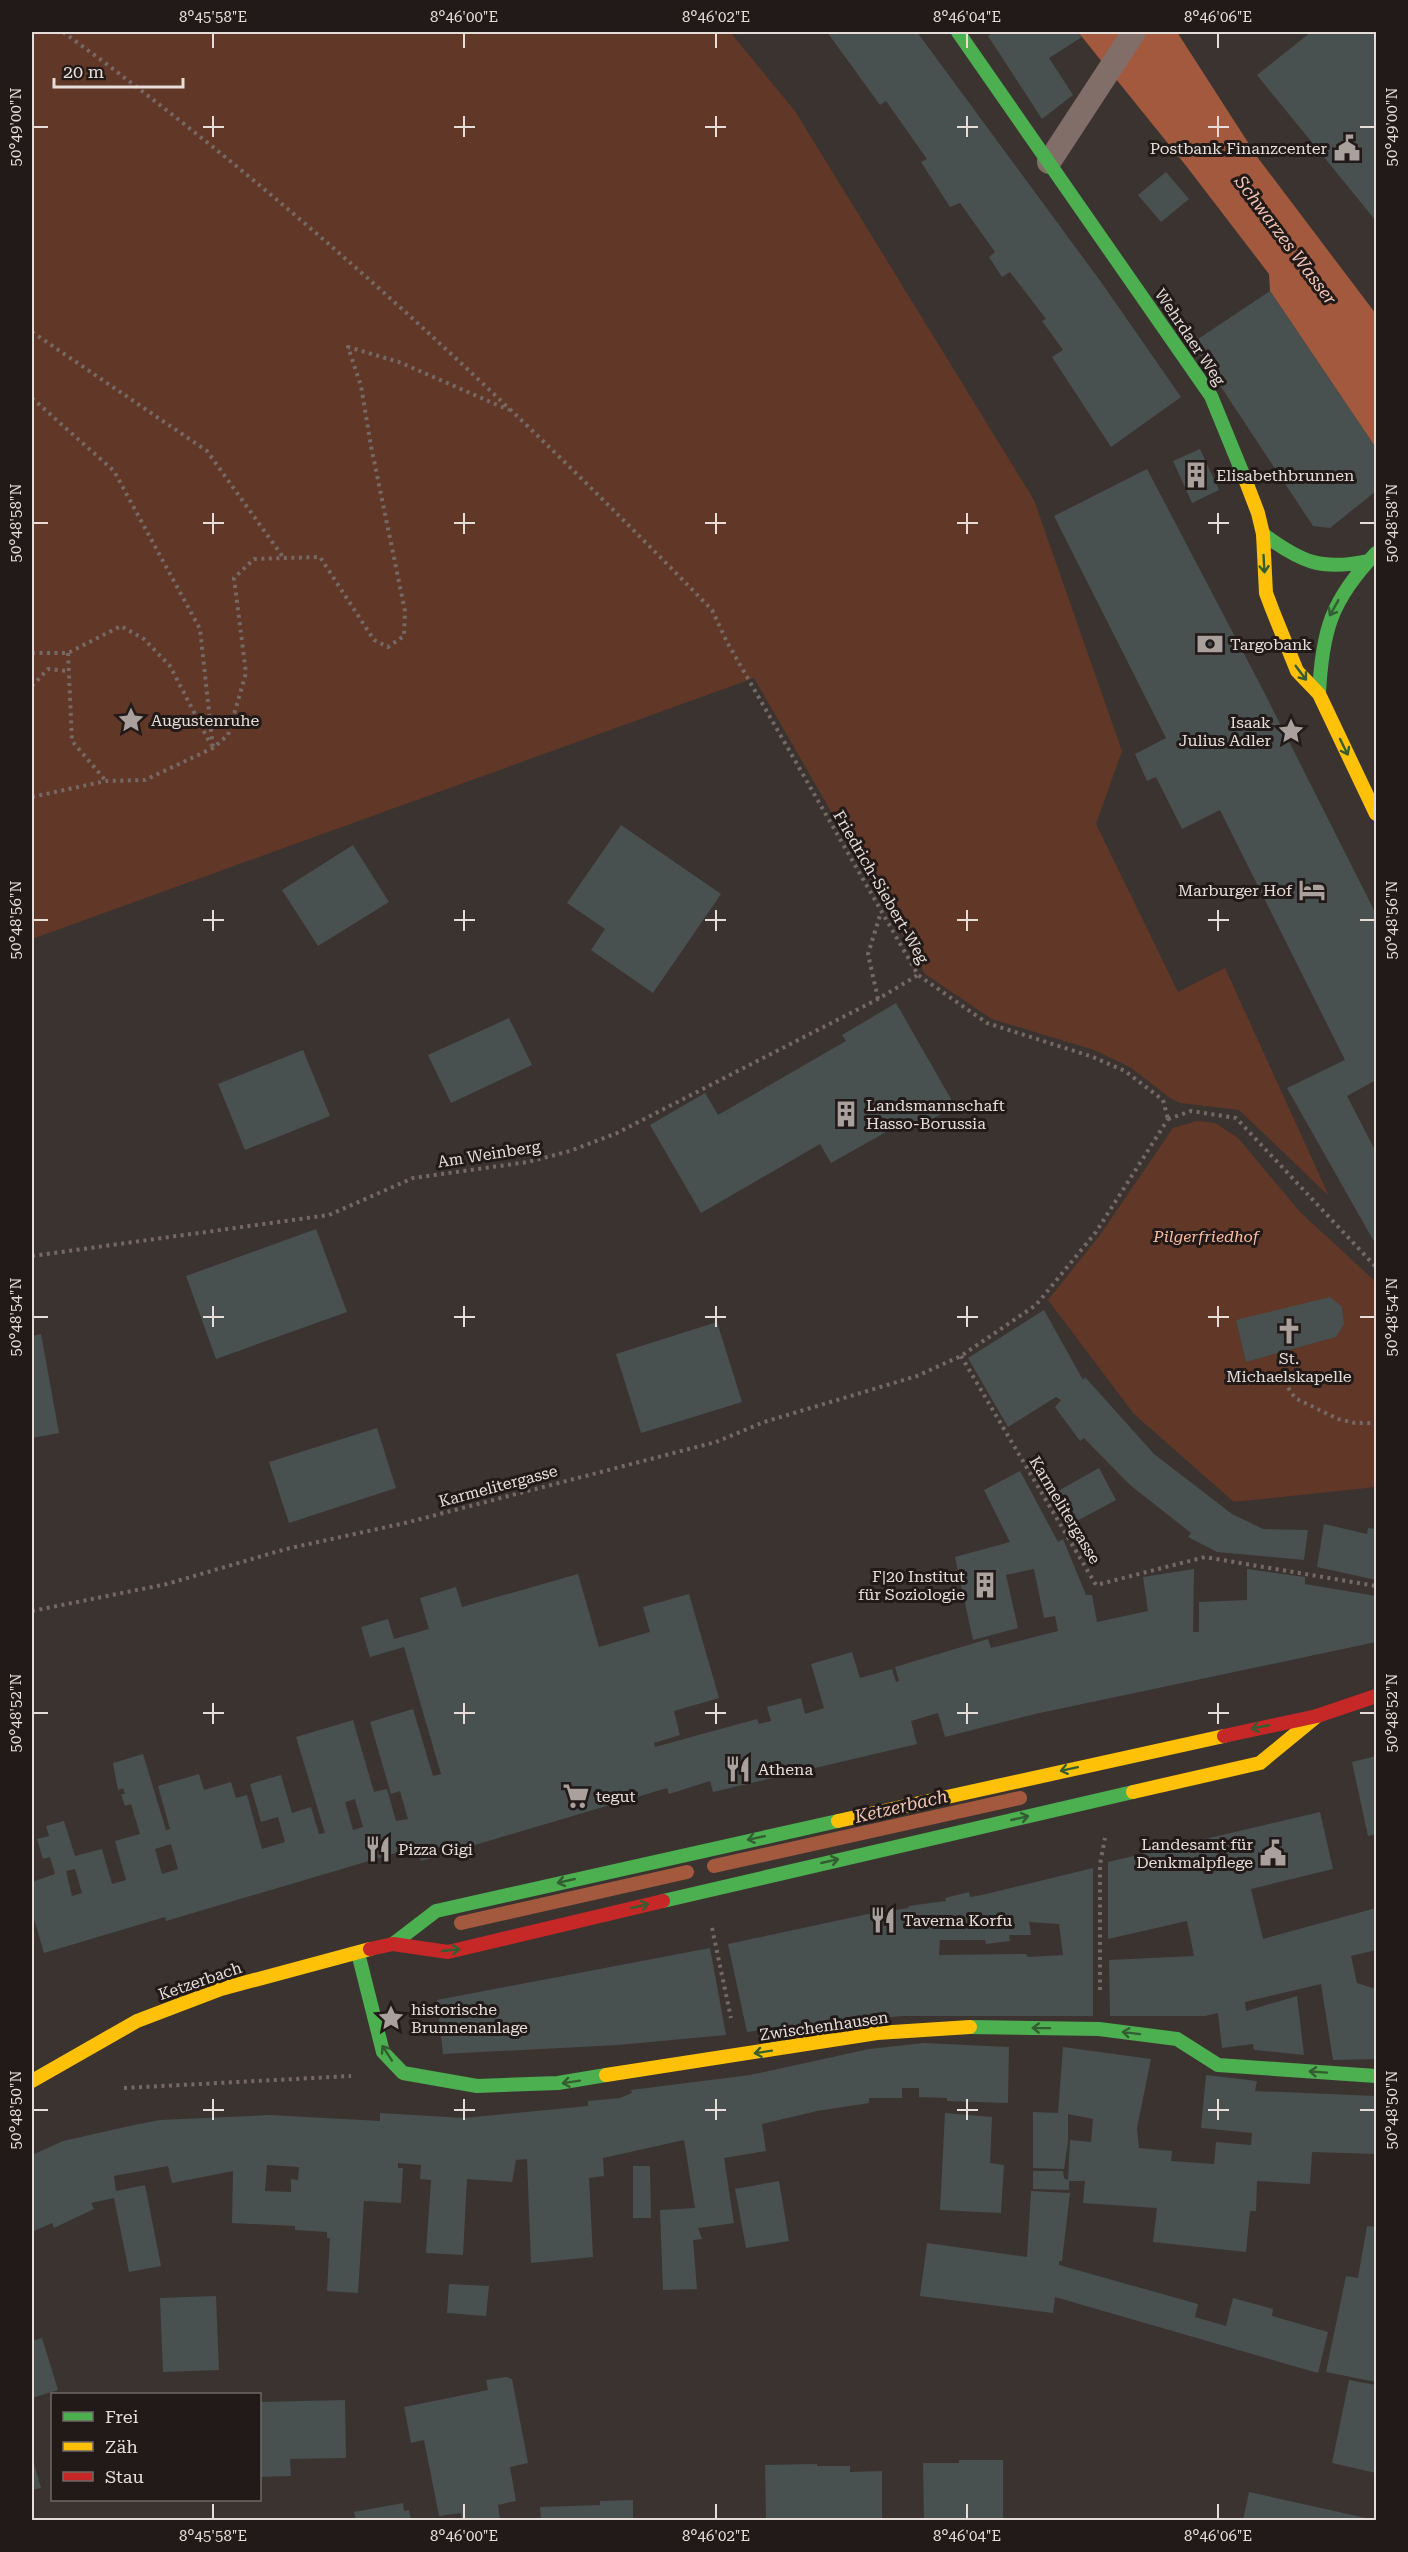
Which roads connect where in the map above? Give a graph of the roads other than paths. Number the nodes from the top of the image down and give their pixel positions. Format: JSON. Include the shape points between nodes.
{"nodes":[{"id":1,"x":958,"y":32,"type":"edge"},
{"id":2,"x":1134,"y":32,"type":"edge"},
{"id":3,"x":1048,"y":162,"type":"junction"},
{"id":4,"x":1263,"y":534,"type":"junction"},
{"id":5,"x":1372,"y":557,"type":"edge"},
{"id":6,"x":1319,"y":694,"type":"junction"},
{"id":7,"x":1377,"y":814,"type":"edge"},
{"id":8,"x":1377,"y":1696,"type":"edge"},
{"id":9,"x":1317,"y":1716,"type":"junction"},
{"id":10,"x":393,"y":1944,"type":"junction"},
{"id":11,"x":358,"y":1953,"type":"junction"},
{"id":12,"x":1377,"y":2076,"type":"edge"},
{"id":13,"x":32,"y":2081,"type":"edge"}],
"edges":[{"from":1,"to":3,"type":"main road","name":"Wehrdaer Weg"},
{"from":2,"to":3,"type":"lane"},
{"from":3,"to":4,"type":"main road","name":"Wehrdaer Weg","via":[[1211,396],[1248,485]]},
{"from":4,"to":5,"type":"main road","via":[[1295,559],[1311,564],[1345,566]]},
{"from":4,"to":6,"type":"main road","name":"Wehrdaer Weg","one_way":true,"via":[[1266,593],[1297,671]]},
{"from":5,"to":6,"type":"main road","one_way":true,"via":[[1334,606],[1324,628]]},
{"from":6,"to":7,"type":"main road","one_way":true},
{"from":8,"to":9,"type":"main road","name":"Ketzerbach"},
{"from":9,"to":10,"type":"main road","name":"Ketzerbach","one_way":true,"via":[[436,1911]]},
{"from":10,"to":9,"type":"main road","name":"Ketzerbach","one_way":true,"via":[[448,1952],[1260,1763]]},
{"from":10,"to":11,"type":"main road","name":"Ketzerbach"},
{"from":12,"to":11,"type":"main road","name":"Zwischenhausen","one_way":true,"via":[[1218,2065],[1177,2039],[1099,2029],[978,2027],[877,2033],[558,2084],[477,2086],[403,2073],[383,2052]]},
{"from":11,"to":13,"type":"main road","name":"Ketzerbach","via":[[221,1989],[147,2017]]}]}
